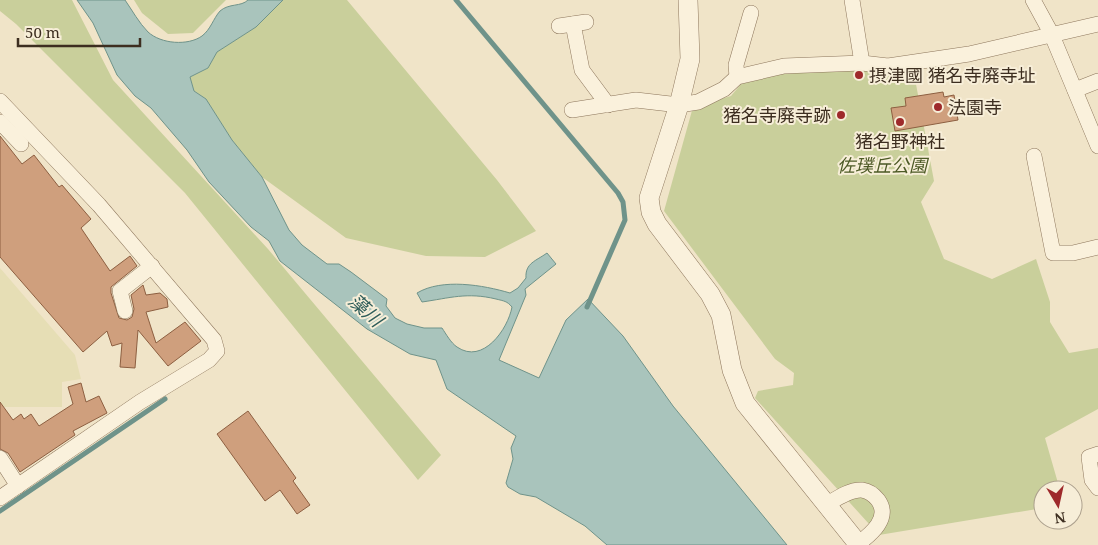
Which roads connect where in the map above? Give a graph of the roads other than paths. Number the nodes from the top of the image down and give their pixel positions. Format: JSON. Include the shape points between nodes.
{"nodes":[{"id":1,"x":688,"y":0,"type":"edge"},
{"id":2,"x":852,"y":0,"type":"edge"},
{"id":3,"x":1034,"y":0,"type":"edge"},
{"id":4,"x":751,"y":13,"type":"dead end"},
{"id":5,"x":572,"y":24,"type":"dead end"},
{"id":6,"x":1098,"y":24,"type":"edge"},
{"id":7,"x":1051,"y":33,"type":"junction"},
{"id":8,"x":862,"y":63,"type":"junction"},
{"id":9,"x":737,"y":77,"type":"junction"},
{"id":10,"x":1098,"y":81,"type":"edge"},
{"id":11,"x":1075,"y":90,"type":"junction"},
{"id":12,"x":0,"y":101,"type":"edge"},
{"id":13,"x":608,"y":104,"type":"junction"},
{"id":14,"x":679,"y":105,"type":"junction"},
{"id":15,"x":572,"y":110,"type":"dead end"},
{"id":16,"x":0,"y":122,"type":"edge"},
{"id":17,"x":1097,"y":141,"type":"edge"},
{"id":18,"x":21,"y":144,"type":"dead end"},
{"id":19,"x":1034,"y":156,"type":"dead end"},
{"id":20,"x":1098,"y":247,"type":"edge"},
{"id":21,"x":152,"y":266,"type":"junction"},
{"id":22,"x":124,"y":311,"type":"dead end"},
{"id":23,"x":1098,"y":454,"type":"edge"},
{"id":24,"x":0,"y":458,"type":"edge"},
{"id":25,"x":18,"y":486,"type":"junction"},
{"id":26,"x":1098,"y":488,"type":"edge"},
{"id":27,"x":0,"y":498,"type":"edge"},
{"id":28,"x":826,"y":505,"type":"junction"},
{"id":29,"x":858,"y":545,"type":"edge"}],
"edges":[{"from":1,"to":14,"type":"street","via":[[690,59]]},
{"from":2,"to":8,"type":"street"},
{"from":3,"to":7,"type":"street"},
{"from":4,"to":9,"type":"street","via":[[736,65]]},
{"from":5,"to":13,"type":"street","via":[[582,70]]},
{"from":6,"to":7,"type":"street"},
{"from":7,"to":8,"type":"street","via":[[969,54],[888,66]]},
{"from":7,"to":11,"type":"street"},
{"from":8,"to":9,"type":"street","via":[[784,66]]},
{"from":9,"to":14,"type":"street","via":[[724,89],[698,102]]},
{"from":10,"to":11,"type":"street"},
{"from":11,"to":17,"type":"street"},
{"from":12,"to":21,"type":"street"},
{"from":13,"to":14,"type":"street","via":[[636,100]]},
{"from":13,"to":15,"type":"street"},
{"from":14,"to":28,"type":"street","via":[[650,198],[651,212],[722,315],[732,370],[745,403]]},
{"from":16,"to":18,"type":"street"},
{"from":19,"to":20,"type":"street","via":[[1054,252],[1073,253]]},
{"from":21,"to":22,"type":"street","via":[[120,291]]},
{"from":21,"to":25,"type":"street","via":[[214,340],[217,351]]},
{"from":23,"to":26,"type":"street","via":[[1089,457],[1092,480]]},
{"from":24,"to":25,"type":"street"},
{"from":25,"to":27,"type":"street"},
{"from":28,"to":29,"type":"street"},
{"from":28,"to":29,"type":"street","via":[[848,493],[861,490],[873,494],[880,504],[882,516],[873,532]]}]}
